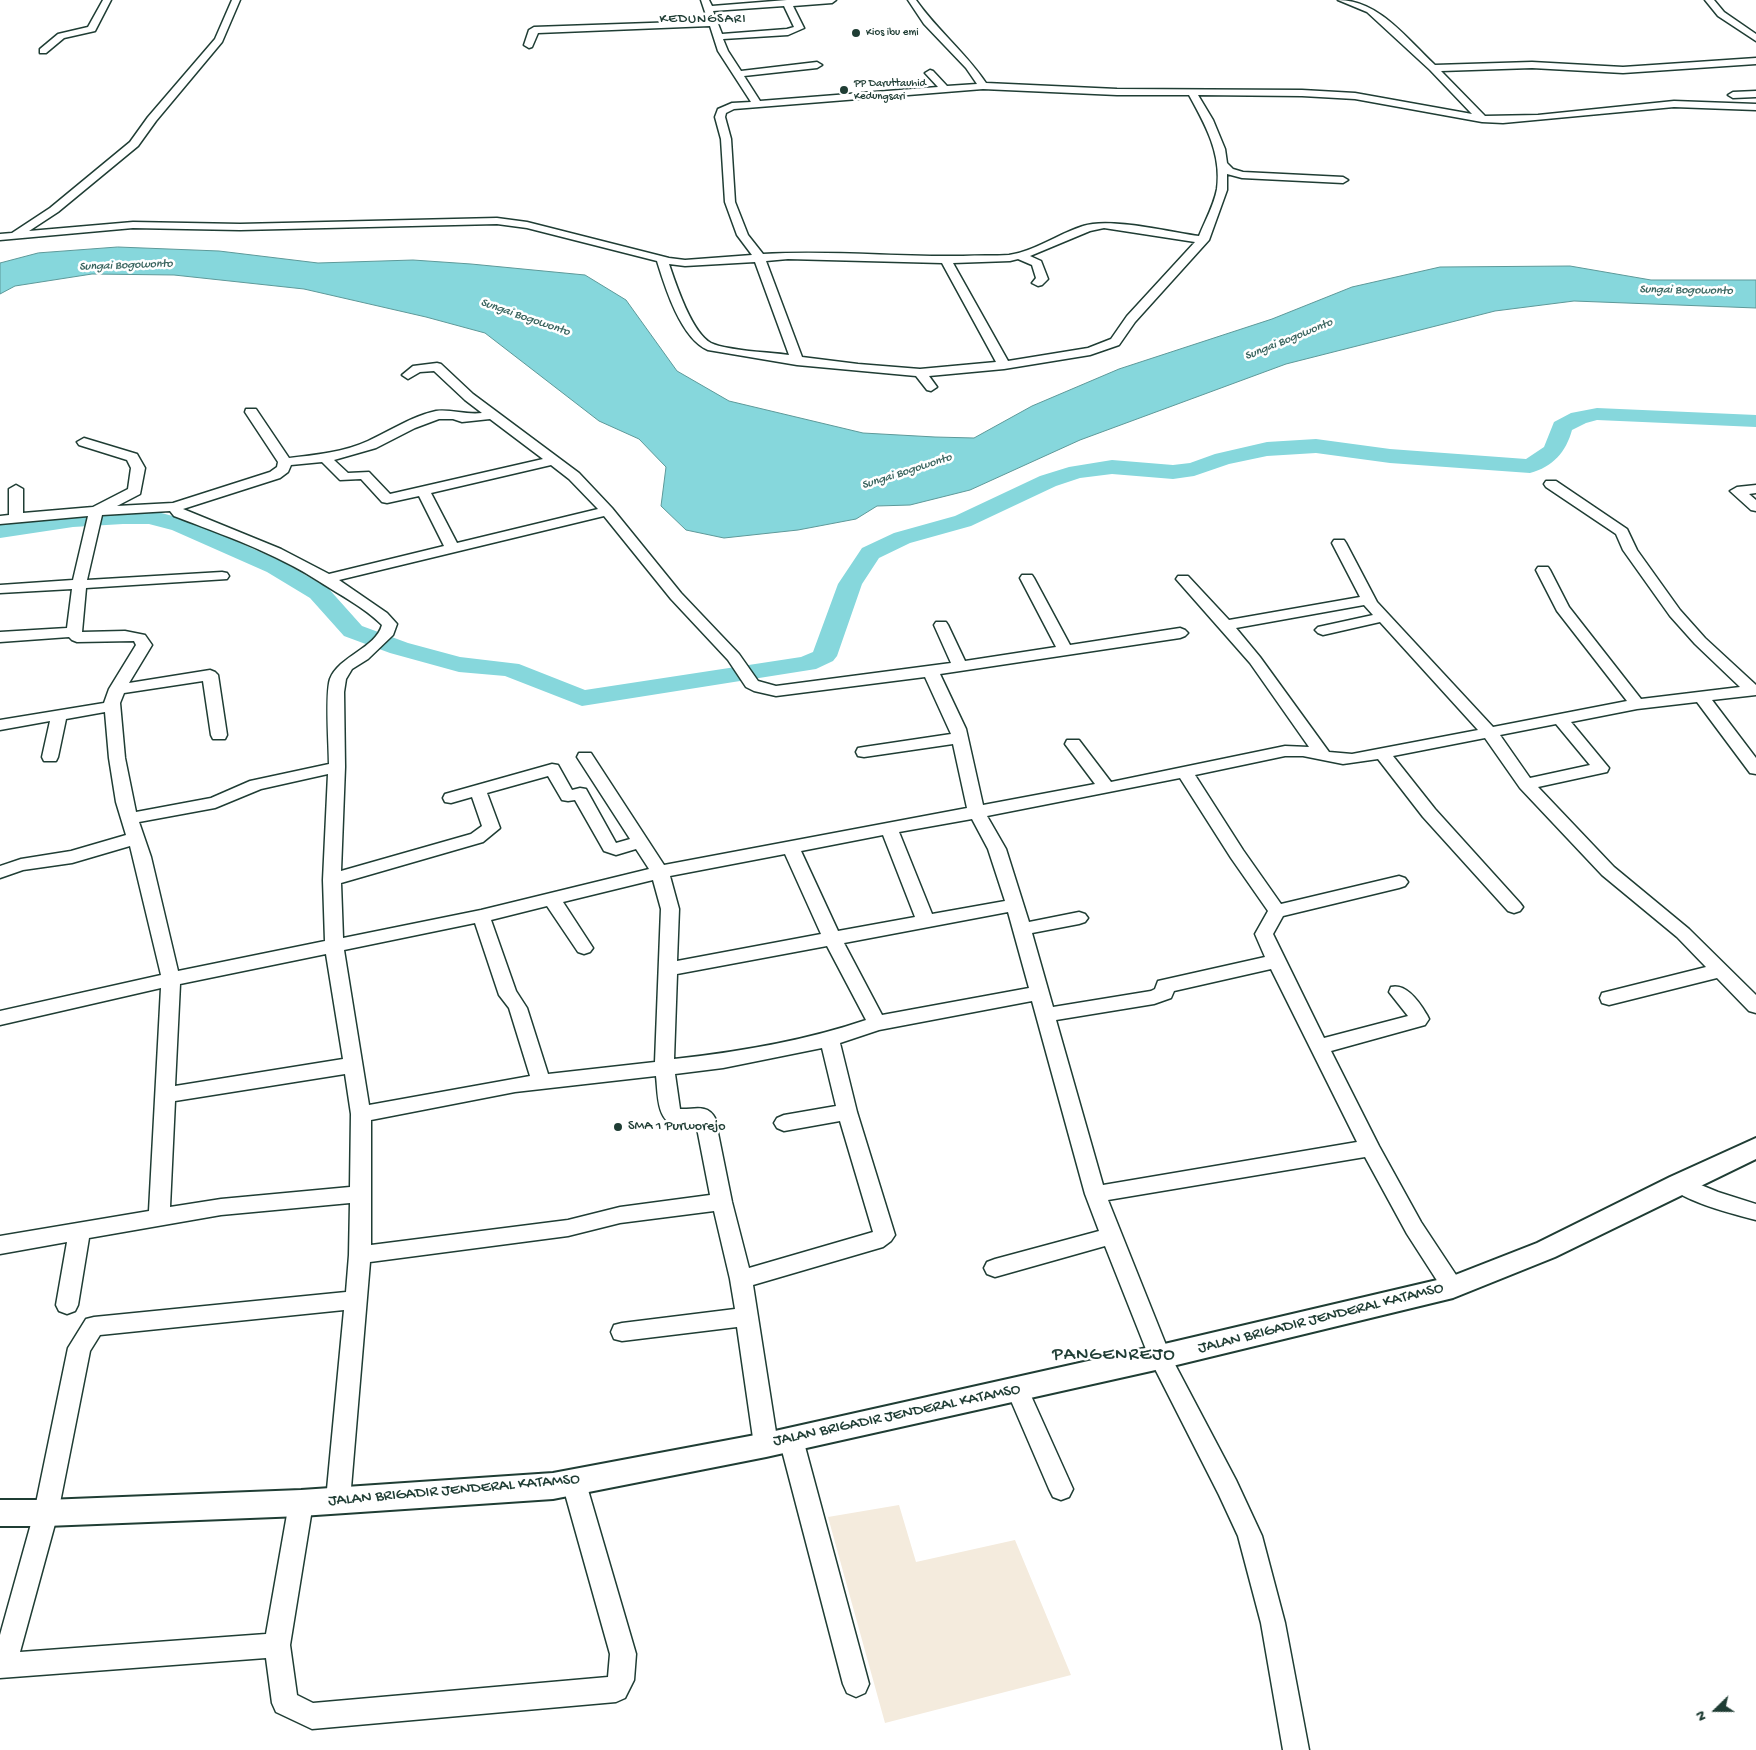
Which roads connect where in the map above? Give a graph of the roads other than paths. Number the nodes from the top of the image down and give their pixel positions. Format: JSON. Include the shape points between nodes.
{"nodes":[{"id":1,"x":107,"y":0,"type":"edge"},
{"id":2,"x":236,"y":0,"type":"edge"},
{"id":3,"x":832,"y":0,"type":"edge"},
{"id":4,"x":912,"y":0,"type":"edge"},
{"id":5,"x":1342,"y":0,"type":"edge"},
{"id":6,"x":1709,"y":0,"type":"edge"},
{"id":7,"x":787,"y":4,"type":"junction"},
{"id":8,"x":707,"y":5,"type":"edge"},
{"id":9,"x":713,"y":23,"type":"junction"},
{"id":10,"x":717,"y":36,"type":"junction"},
{"id":11,"x":1756,"y":38,"type":"edge"},
{"id":12,"x":529,"y":45,"type":"dead end"},
{"id":13,"x":43,"y":51,"type":"dead end"},
{"id":14,"x":1756,"y":61,"type":"edge"},
{"id":15,"x":816,"y":65,"type":"dead end"},
{"id":16,"x":1433,"y":68,"type":"junction"},
{"id":17,"x":930,"y":73,"type":"dead end"},
{"id":18,"x":739,"y":74,"type":"junction"},
{"id":19,"x":983,"y":86,"type":"junction"},
{"id":20,"x":944,"y":88,"type":"junction"},
{"id":21,"x":1192,"y":93,"type":"junction"},
{"id":22,"x":1756,"y":94,"type":"edge"},
{"id":23,"x":1733,"y":95,"type":"dead end"},
{"id":24,"x":756,"y":104,"type":"junction"},
{"id":25,"x":1756,"y":107,"type":"edge"},
{"id":26,"x":1482,"y":119,"type":"junction"},
{"id":27,"x":1222,"y":164,"type":"junction"},
{"id":28,"x":1343,"y":180,"type":"dead end"},
{"id":29,"x":15,"y":235,"type":"junction"},
{"id":30,"x":0,"y":238,"type":"edge"},
{"id":31,"x":1203,"y":240,"type":"junction"},
{"id":32,"x":1020,"y":256,"type":"junction"},
{"id":33,"x":760,"y":257,"type":"junction"},
{"id":34,"x":662,"y":259,"type":"junction"},
{"id":35,"x":946,"y":260,"type":"junction"},
{"id":36,"x":1038,"y":283,"type":"dead end"},
{"id":37,"x":797,"y":361,"type":"junction"},
{"id":38,"x":1004,"y":365,"type":"junction"},
{"id":39,"x":920,"y":373,"type":"junction"},
{"id":40,"x":408,"y":375,"type":"dead end"},
{"id":41,"x":931,"y":387,"type":"dead end"},
{"id":42,"x":251,"y":412,"type":"dead end"},
{"id":43,"x":493,"y":415,"type":"junction"},
{"id":44,"x":84,"y":442,"type":"dead end"},
{"id":45,"x":325,"y":458,"type":"junction"},
{"id":46,"x":553,"y":461,"type":"junction"},
{"id":47,"x":285,"y":462,"type":"junction"},
{"id":48,"x":1551,"y":484,"type":"dead end"},
{"id":49,"x":16,"y":489,"type":"dead end"},
{"id":50,"x":1756,"y":489,"type":"edge"},
{"id":51,"x":423,"y":491,"type":"junction"},
{"id":52,"x":174,"y":507,"type":"junction"},
{"id":53,"x":1756,"y":507,"type":"edge"},
{"id":54,"x":607,"y":511,"type":"junction"},
{"id":55,"x":16,"y":518,"type":"junction"},
{"id":56,"x":95,"y":518,"type":"junction"},
{"id":57,"x":0,"y":520,"type":"edge"},
{"id":58,"x":1339,"y":543,"type":"dead end"},
{"id":59,"x":452,"y":548,"type":"junction"},
{"id":60,"x":1544,"y":570,"type":"dead end"},
{"id":61,"x":222,"y":576,"type":"dead end"},
{"id":62,"x":1027,"y":578,"type":"dead end"},
{"id":63,"x":325,"y":579,"type":"junction"},
{"id":64,"x":1183,"y":579,"type":"dead end"},
{"id":65,"x":79,"y":583,"type":"junction"},
{"id":66,"x":0,"y":589,"type":"edge"},
{"id":67,"x":1369,"y":600,"type":"junction"},
{"id":68,"x":1384,"y":617,"type":"junction"},
{"id":69,"x":1226,"y":625,"type":"junction"},
{"id":70,"x":941,"y":626,"type":"dead end"},
{"id":71,"x":1323,"y":630,"type":"dead end"},
{"id":72,"x":74,"y":632,"type":"junction"},
{"id":73,"x":1180,"y":633,"type":"dead end"},
{"id":74,"x":0,"y":637,"type":"edge"},
{"id":75,"x":1066,"y":651,"type":"junction"},
{"id":76,"x":960,"y":667,"type":"junction"},
{"id":77,"x":931,"y":672,"type":"junction"},
{"id":78,"x":117,"y":689,"type":"junction"},
{"id":79,"x":1754,"y":690,"type":"edge"},
{"id":80,"x":1702,"y":697,"type":"junction"},
{"id":81,"x":1637,"y":704,"type":"junction"},
{"id":82,"x":112,"y":706,"type":"junction"},
{"id":83,"x":59,"y":715,"type":"junction"},
{"id":84,"x":1560,"y":719,"type":"junction"},
{"id":85,"x":0,"y":725,"type":"edge"},
{"id":86,"x":1489,"y":732,"type":"junction"},
{"id":87,"x":219,"y":735,"type":"dead end"},
{"id":88,"x":960,"y":738,"type":"junction"},
{"id":89,"x":1073,"y":744,"type":"dead end"},
{"id":90,"x":864,"y":752,"type":"dead end"},
{"id":91,"x":1382,"y":753,"type":"junction"},
{"id":92,"x":1324,"y":756,"type":"junction"},
{"id":93,"x":50,"y":757,"type":"dead end"},
{"id":94,"x":585,"y":758,"type":"dead end"},
{"id":95,"x":337,"y":767,"type":"junction"},
{"id":96,"x":1756,"y":769,"type":"edge"},
{"id":97,"x":1184,"y":771,"type":"junction"},
{"id":98,"x":1526,"y":784,"type":"junction"},
{"id":99,"x":1106,"y":787,"type":"junction"},
{"id":100,"x":478,"y":790,"type":"junction"},
{"id":101,"x":451,"y":798,"type":"dead end"},
{"id":102,"x":976,"y":811,"type":"junction"},
{"id":103,"x":130,"y":818,"type":"junction"},
{"id":104,"x":889,"y":828,"type":"junction"},
{"id":105,"x":137,"y":838,"type":"junction"},
{"id":106,"x":640,"y":842,"type":"junction"},
{"id":107,"x":790,"y":847,"type":"junction"},
{"id":108,"x":0,"y":872,"type":"edge"},
{"id":109,"x":660,"y":872,"type":"junction"},
{"id":110,"x":332,"y":880,"type":"junction"},
{"id":111,"x":1399,"y":882,"type":"dead end"},
{"id":112,"x":552,"y":899,"type":"junction"},
{"id":113,"x":1015,"y":905,"type":"junction"},
{"id":114,"x":1514,"y":907,"type":"dead end"},
{"id":115,"x":1277,"y":911,"type":"junction"},
{"id":116,"x":482,"y":916,"type":"junction"},
{"id":117,"x":1079,"y":918,"type":"dead end"},
{"id":118,"x":926,"y":921,"type":"junction"},
{"id":119,"x":1022,"y":929,"type":"junction"},
{"id":120,"x":832,"y":938,"type":"junction"},
{"id":121,"x":334,"y":945,"type":"junction"},
{"id":122,"x":584,"y":948,"type":"dead end"},
{"id":123,"x":1276,"y":961,"type":"junction"},
{"id":124,"x":667,"y":969,"type":"junction"},
{"id":125,"x":1722,"y":970,"type":"junction"},
{"id":126,"x":171,"y":979,"type":"junction"},
{"id":127,"x":1398,"y":992,"type":"dead end"},
{"id":128,"x":1040,"y":993,"type":"junction"},
{"id":129,"x":1609,"y":998,"type":"dead end"},
{"id":130,"x":1756,"y":1006,"type":"edge"},
{"id":131,"x":1046,"y":1014,"type":"junction"},
{"id":132,"x":0,"y":1018,"type":"edge"},
{"id":133,"x":877,"y":1023,"type":"junction"},
{"id":134,"x":830,"y":1039,"type":"junction"},
{"id":135,"x":1318,"y":1047,"type":"junction"},
{"id":136,"x":353,"y":1065,"type":"junction"},
{"id":137,"x":664,"y":1067,"type":"junction"},
{"id":138,"x":541,"y":1082,"type":"junction"},
{"id":139,"x":166,"y":1095,"type":"junction"},
{"id":140,"x":847,"y":1112,"type":"junction"},
{"id":141,"x":361,"y":1114,"type":"junction"},
{"id":142,"x":784,"y":1123,"type":"dead end"},
{"id":143,"x":1370,"y":1148,"type":"junction"},
{"id":144,"x":1756,"y":1148,"type":"edge"},
{"id":145,"x":1679,"y":1184,"type":"junction"},
{"id":146,"x":359,"y":1194,"type":"junction"},
{"id":147,"x":1095,"y":1194,"type":"junction"},
{"id":148,"x":722,"y":1202,"type":"junction"},
{"id":149,"x":1756,"y":1212,"type":"edge"},
{"id":150,"x":159,"y":1218,"type":"junction"},
{"id":151,"x":79,"y":1232,"type":"junction"},
{"id":152,"x":1111,"y":1236,"type":"junction"},
{"id":153,"x":0,"y":1245,"type":"edge"},
{"id":154,"x":360,"y":1255,"type":"junction"},
{"id":155,"x":995,"y":1268,"type":"dead end"},
{"id":156,"x":741,"y":1279,"type":"junction"},
{"id":157,"x":1453,"y":1287,"type":"junction"},
{"id":158,"x":354,"y":1300,"type":"junction"},
{"id":159,"x":67,"y":1306,"type":"dead end"},
{"id":160,"x":746,"y":1318,"type":"junction"},
{"id":161,"x":622,"y":1332,"type":"dead end"},
{"id":162,"x":1160,"y":1357,"type":"junction"},
{"id":163,"x":1017,"y":1389,"type":"junction"},
{"id":164,"x":778,"y":1442,"type":"junction"},
{"id":165,"x":574,"y":1483,"type":"junction"},
{"id":166,"x":1061,"y":1489,"type":"dead end"},
{"id":167,"x":338,"y":1500,"type":"junction"},
{"id":168,"x":301,"y":1503,"type":"junction"},
{"id":169,"x":0,"y":1513,"type":"edge"},
{"id":170,"x":46,"y":1513,"type":"junction"},
{"id":171,"x":277,"y":1645,"type":"junction"},
{"id":172,"x":2,"y":1666,"type":"edge"},
{"id":173,"x":856,"y":1684,"type":"dead end"},
{"id":174,"x":1296,"y":1750,"type":"edge"}],
"edges":[{"from":1,"to":13,"type":"street","via":[[92,28],[61,36]]},
{"from":2,"to":29,"type":"street","via":[[219,40],[134,144],[54,210]]},
{"from":3,"to":7,"type":"street"},
{"from":4,"to":19,"type":"street","via":[[926,22],[970,66]]},
{"from":5,"to":16,"type":"street","via":[[1370,10]]},
{"from":6,"to":11,"type":"street","via":[[1721,14]]},
{"from":7,"to":8,"type":"street"},
{"from":7,"to":10,"type":"street","via":[[800,28],[788,32]]},
{"from":8,"to":9,"type":"street"},
{"from":9,"to":10,"type":"street"},
{"from":9,"to":12,"type":"street","via":[[534,30]]},
{"from":10,"to":18,"type":"street"},
{"from":14,"to":16,"type":"street","via":[[1623,70],[1532,65]]},
{"from":15,"to":18,"type":"street"},
{"from":16,"to":26,"type":"street"},
{"from":17,"to":20,"type":"street"},
{"from":18,"to":24,"type":"street"},
{"from":19,"to":20,"type":"street"},
{"from":19,"to":21,"type":"street"},
{"from":20,"to":24,"type":"street","via":[[859,92]]},
{"from":21,"to":26,"type":"street","via":[[1355,96]]},
{"from":21,"to":27,"type":"street","via":[[1208,120],[1220,149]]},
{"from":22,"to":23,"type":"street"},
{"from":24,"to":33,"type":"street","via":[[727,108],[721,111],[720,117],[726,139],[730,202],[743,235]]},
{"from":25,"to":26,"type":"street","via":[[1674,104],[1538,118]]},
{"from":27,"to":28,"type":"street","via":[[1229,171],[1242,175]]},
{"from":27,"to":31,"type":"street","via":[[1222,190]]},
{"from":29,"to":30,"type":"street"},
{"from":29,"to":34,"type":"street","via":[[133,225],[258,227],[497,221],[527,225]]},
{"from":31,"to":32,"type":"street","via":[[1094,225]]},
{"from":31,"to":38,"type":"street","via":[[1131,319],[1115,342],[1090,351]]},
{"from":32,"to":35,"type":"street"},
{"from":32,"to":36,"type":"street","via":[[1037,263],[1042,279]]},
{"from":33,"to":34,"type":"street","via":[[685,262]]},
{"from":33,"to":35,"type":"street"},
{"from":33,"to":37,"type":"street"},
{"from":34,"to":37,"type":"street","via":[[673,293],[702,343],[716,349]]},
{"from":35,"to":38,"type":"street"},
{"from":37,"to":39,"type":"street"},
{"from":38,"to":39,"type":"street"},
{"from":39,"to":41,"type":"street"},
{"from":40,"to":43,"type":"street","via":[[437,367]]},
{"from":42,"to":47,"type":"street"},
{"from":43,"to":45,"type":"street","via":[[462,418],[437,415],[372,445]]},
{"from":43,"to":46,"type":"street"},
{"from":44,"to":56,"type":"street","via":[[132,457],[138,468],[135,491]]},
{"from":45,"to":47,"type":"street"},
{"from":45,"to":51,"type":"street","via":[[345,476],[364,474],[387,499]]},
{"from":46,"to":51,"type":"street"},
{"from":46,"to":54,"type":"street","via":[[574,476]]},
{"from":47,"to":52,"type":"street","via":[[283,469],[275,475]]},
{"from":48,"to":79,"type":"street","via":[[1622,532],[1630,550],[1675,614]]},
{"from":49,"to":55,"type":"street"},
{"from":50,"to":53,"type":"street","via":[[1737,491]]},
{"from":51,"to":59,"type":"street"},
{"from":52,"to":56,"type":"street"},
{"from":52,"to":63,"type":"street","via":[[179,513],[266,547]]},
{"from":54,"to":59,"type":"street"},
{"from":54,"to":77,"type":"street","via":[[752,684],[760,688],[776,691]]},
{"from":55,"to":56,"type":"street"},
{"from":55,"to":57,"type":"street"},
{"from":56,"to":65,"type":"street"},
{"from":58,"to":67,"type":"street"},
{"from":59,"to":63,"type":"street"},
{"from":60,"to":81,"type":"street","via":[[1562,608]]},
{"from":61,"to":65,"type":"street"},
{"from":62,"to":75,"type":"street"},
{"from":63,"to":95,"type":"street","via":[[350,592],[390,624],[388,632],[347,666],[338,679]]},
{"from":64,"to":69,"type":"street"},
{"from":65,"to":66,"type":"street"},
{"from":65,"to":72,"type":"street"},
{"from":67,"to":68,"type":"street"},
{"from":67,"to":69,"type":"street"},
{"from":68,"to":71,"type":"street"},
{"from":68,"to":86,"type":"street"},
{"from":69,"to":92,"type":"street"},
{"from":70,"to":76,"type":"street"},
{"from":72,"to":74,"type":"street"},
{"from":72,"to":78,"type":"street","via":[[77,637],[130,635],[140,638],[144,645]]},
{"from":73,"to":75,"type":"street"},
{"from":75,"to":76,"type":"street"},
{"from":76,"to":77,"type":"street"},
{"from":77,"to":88,"type":"street"},
{"from":78,"to":82,"type":"street"},
{"from":78,"to":87,"type":"street","via":[[210,675]]},
{"from":79,"to":80,"type":"street"},
{"from":80,"to":81,"type":"street"},
{"from":80,"to":96,"type":"street"},
{"from":81,"to":84,"type":"street"},
{"from":82,"to":83,"type":"street"},
{"from":82,"to":103,"type":"street","via":[[124,802]]},
{"from":83,"to":85,"type":"street"},
{"from":83,"to":93,"type":"street"},
{"from":84,"to":86,"type":"street"},
{"from":84,"to":98,"type":"street","via":[[1601,768]]},
{"from":86,"to":91,"type":"street"},
{"from":86,"to":98,"type":"street"},
{"from":88,"to":90,"type":"street"},
{"from":88,"to":102,"type":"street"},
{"from":89,"to":99,"type":"street"},
{"from":91,"to":92,"type":"street","via":[[1352,760]]},
{"from":91,"to":114,"type":"street","via":[[1429,813]]},
{"from":92,"to":97,"type":"street","via":[[1313,751],[1285,750]]},
{"from":94,"to":106,"type":"street"},
{"from":95,"to":103,"type":"street","via":[[256,785],[215,803]]},
{"from":95,"to":110,"type":"street"},
{"from":97,"to":99,"type":"street"},
{"from":97,"to":115,"type":"street"},
{"from":98,"to":125,"type":"street","via":[[1608,871]]},
{"from":99,"to":102,"type":"street"},
{"from":100,"to":101,"type":"street"},
{"from":100,"to":106,"type":"street","via":[[552,769],[568,796],[580,793],[610,847]]},
{"from":100,"to":110,"type":"street","via":[[491,828],[477,838]]},
{"from":102,"to":104,"type":"street"},
{"from":102,"to":113,"type":"street","via":[[997,849]]},
{"from":103,"to":105,"type":"street"},
{"from":104,"to":107,"type":"street"},
{"from":104,"to":118,"type":"street"},
{"from":105,"to":108,"type":"street","via":[[72,858],[21,865]]},
{"from":105,"to":126,"type":"street"},
{"from":106,"to":109,"type":"street"},
{"from":107,"to":109,"type":"street"},
{"from":107,"to":120,"type":"street"},
{"from":109,"to":112,"type":"street"},
{"from":109,"to":124,"type":"street","via":[[670,908]]},
{"from":110,"to":121,"type":"street"},
{"from":111,"to":115,"type":"street"},
{"from":112,"to":116,"type":"street"},
{"from":112,"to":122,"type":"street"},
{"from":113,"to":118,"type":"street"},
{"from":113,"to":119,"type":"street"},
{"from":115,"to":123,"type":"street","via":[[1264,934]]},
{"from":116,"to":121,"type":"street"},
{"from":116,"to":138,"type":"street","via":[[508,995],[518,1008]]},
{"from":117,"to":119,"type":"street"},
{"from":118,"to":120,"type":"street"},
{"from":119,"to":128,"type":"street"},
{"from":120,"to":124,"type":"street"},
{"from":120,"to":133,"type":"street"},
{"from":121,"to":126,"type":"street"},
{"from":121,"to":136,"type":"street"},
{"from":123,"to":131,"type":"street","via":[[1165,986],[1164,993],[1154,997]]},
{"from":123,"to":135,"type":"street"},
{"from":124,"to":137,"type":"street"},
{"from":125,"to":129,"type":"street"},
{"from":125,"to":130,"type":"street"},
{"from":126,"to":132,"type":"street"},
{"from":126,"to":139,"type":"street"},
{"from":127,"to":135,"type":"street","via":[[1420,1019]]},
{"from":128,"to":131,"type":"street"},
{"from":128,"to":133,"type":"street"},
{"from":131,"to":147,"type":"street"},
{"from":133,"to":134,"type":"street"},
{"from":134,"to":137,"type":"street","via":[[723,1062]]},
{"from":134,"to":140,"type":"street"},
{"from":135,"to":143,"type":"street"},
{"from":136,"to":139,"type":"street"},
{"from":136,"to":141,"type":"street"},
{"from":137,"to":138,"type":"street"},
{"from":137,"to":148,"type":"street","via":[[670,1112],[677,1118],[700,1115],[705,1118]]},
{"from":138,"to":141,"type":"street"},
{"from":139,"to":150,"type":"street"},
{"from":140,"to":142,"type":"street"},
{"from":140,"to":156,"type":"street","via":[[884,1235],[876,1241]]},
{"from":141,"to":146,"type":"street"},
{"from":143,"to":147,"type":"street"},
{"from":143,"to":157,"type":"street","via":[[1414,1228]]},
{"from":144,"to":145,"type":"main road","name":"JALAN BRIGADIR JENDERAL KATAMSO"},
{"from":145,"to":149,"type":"street","via":[[1712,1200]]},
{"from":145,"to":157,"type":"main road","name":"JALAN BRIGADIR JENDERAL KATAMSO","via":[[1554,1246]]},
{"from":146,"to":150,"type":"street","via":[[221,1206]]},
{"from":146,"to":154,"type":"street"},
{"from":147,"to":152,"type":"street"},
{"from":148,"to":154,"type":"street","via":[[620,1214],[568,1228]]},
{"from":148,"to":156,"type":"street"},
{"from":150,"to":151,"type":"street"},
{"from":151,"to":153,"type":"street"},
{"from":151,"to":159,"type":"street"},
{"from":152,"to":155,"type":"street"},
{"from":152,"to":162,"type":"street"},
{"from":154,"to":158,"type":"street"},
{"from":156,"to":160,"type":"street"},
{"from":157,"to":162,"type":"main road","name":"JALAN BRIGADIR JENDERAL KATAMSO"},
{"from":158,"to":167,"type":"street"},
{"from":158,"to":170,"type":"street","via":[[94,1326],[79,1348]]},
{"from":160,"to":161,"type":"street"},
{"from":160,"to":164,"type":"street"},
{"from":162,"to":163,"type":"main road","name":"JALAN BRIGADIR JENDERAL KATAMSO"},
{"from":162,"to":174,"type":"street","via":[[1250,1536],[1273,1623]]},
{"from":163,"to":164,"type":"main road","name":"JALAN BRIGADIR JENDERAL KATAMSO"},
{"from":163,"to":166,"type":"street"},
{"from":164,"to":165,"type":"main road","name":"JALAN BRIGADIR JENDERAL KATAMSO"},
{"from":164,"to":173,"type":"street"},
{"from":165,"to":167,"type":"main road","name":"JALAN BRIGADIR JENDERAL KATAMSO"},
{"from":165,"to":171,"type":"street","via":[[623,1654],[621,1680],[616,1689],[312,1716],[285,1703]]},
{"from":167,"to":168,"type":"main road","name":"JALAN BRIGADIR JENDERAL KATAMSO"},
{"from":168,"to":170,"type":"main road","name":"JALAN BRIGADIR JENDERAL KATAMSO"},
{"from":168,"to":171,"type":"street"},
{"from":169,"to":170,"type":"main road","name":"JALAN BRIGADIR JENDERAL KATAMSO"},
{"from":170,"to":172,"type":"street"},
{"from":171,"to":172,"type":"street"}]}
